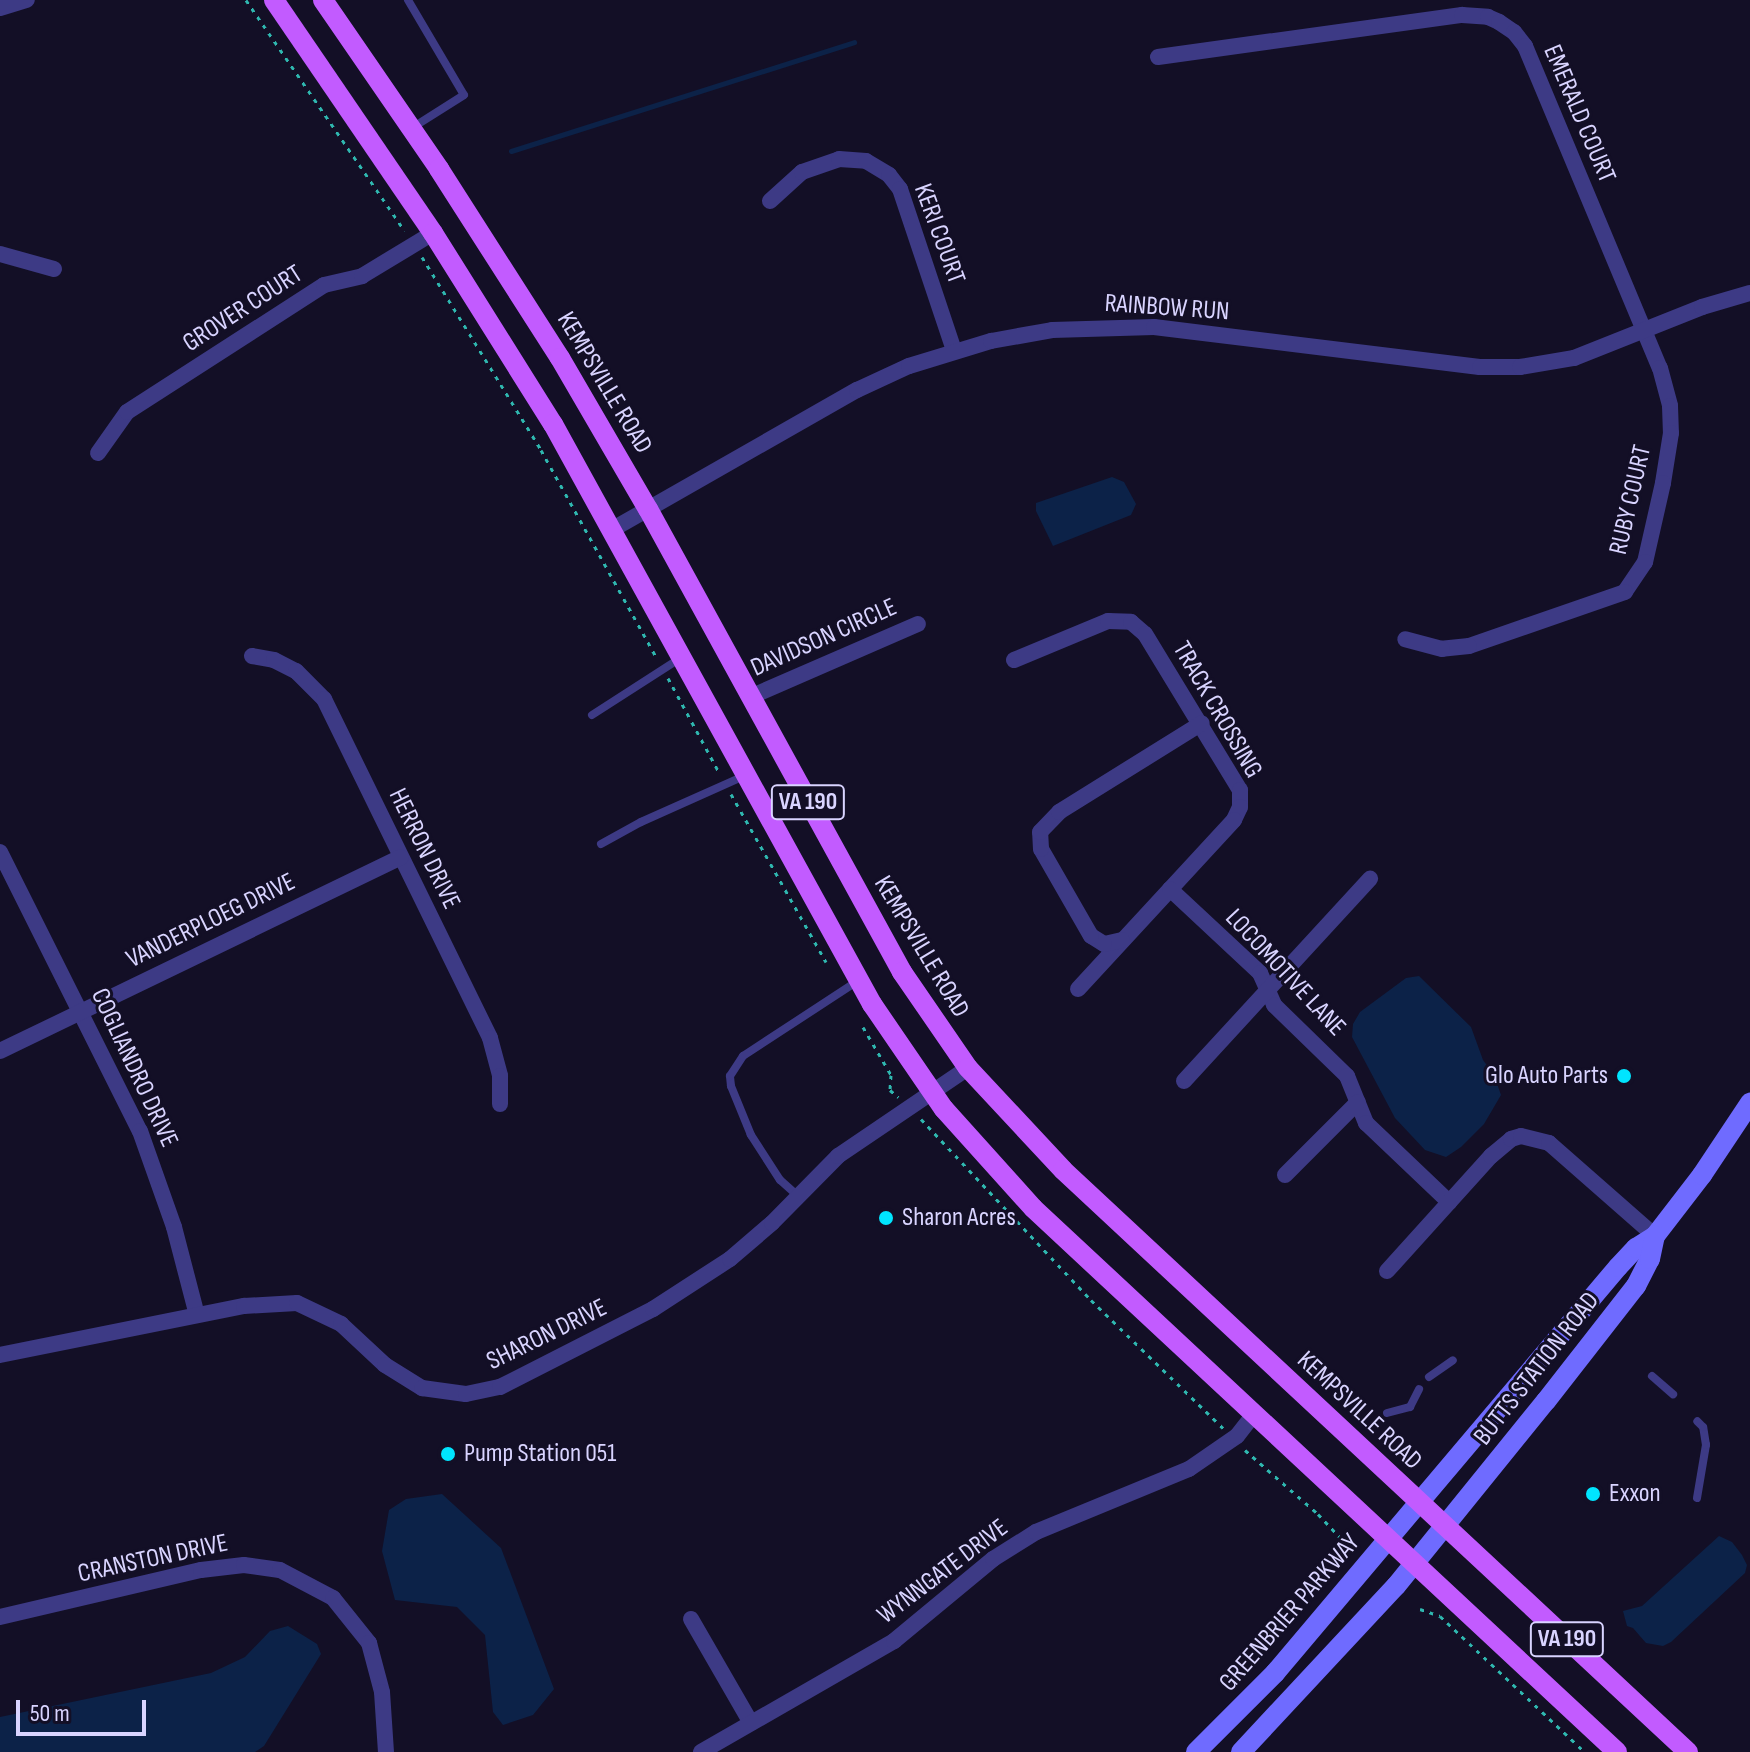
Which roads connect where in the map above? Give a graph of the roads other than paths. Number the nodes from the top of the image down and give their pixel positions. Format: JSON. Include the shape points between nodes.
{"nodes":[{"id":1,"x":27,"y":0,"type":"edge"},
{"id":2,"x":274,"y":0,"type":"edge"},
{"id":3,"x":323,"y":0,"type":"edge"},
{"id":4,"x":408,"y":0,"type":"edge"},
{"id":5,"x":0,"y":8,"type":"edge"},
{"id":6,"x":1158,"y":57,"type":"dead end"},
{"id":7,"x":411,"y":128,"type":"junction"},
{"id":8,"x":770,"y":201,"type":"dead end"},
{"id":9,"x":433,"y":233,"type":"junction"},
{"id":10,"x":0,"y":254,"type":"edge"},
{"id":11,"x":54,"y":269,"type":"dead end"},
{"id":12,"x":1750,"y":293,"type":"edge"},
{"id":13,"x":1644,"y":331,"type":"junction"},
{"id":14,"x":954,"y":350,"type":"junction"},
{"id":15,"x":98,"y":453,"type":"dead end"},
{"id":16,"x":648,"y":509,"type":"junction"},
{"id":17,"x":613,"y":529,"type":"junction"},
{"id":18,"x":918,"y":624,"type":"dead end"},
{"id":19,"x":1405,"y":639,"type":"dead end"},
{"id":20,"x":252,"y":656,"type":"dead end"},
{"id":21,"x":683,"y":657,"type":"junction"},
{"id":22,"x":1014,"y":660,"type":"dead end"},
{"id":23,"x":750,"y":697,"type":"junction"},
{"id":24,"x":592,"y":715,"type":"dead end"},
{"id":25,"x":1202,"y":723,"type":"junction"},
{"id":26,"x":747,"y":774,"type":"junction"},
{"id":27,"x":601,"y":844,"type":"dead end"},
{"id":28,"x":0,"y":852,"type":"edge"},
{"id":29,"x":401,"y":857,"type":"junction"},
{"id":30,"x":1370,"y":879,"type":"dead end"},
{"id":31,"x":1170,"y":889,"type":"junction"},
{"id":32,"x":1122,"y":940,"type":"junction"},
{"id":33,"x":859,"y":980,"type":"junction"},
{"id":34,"x":1078,"y":989,"type":"dead end"},
{"id":35,"x":1268,"y":990,"type":"junction"},
{"id":36,"x":81,"y":1012,"type":"junction"},
{"id":37,"x":0,"y":1051,"type":"edge"},
{"id":38,"x":968,"y":1068,"type":"junction"},
{"id":39,"x":1184,"y":1081,"type":"dead end"},
{"id":40,"x":932,"y":1093,"type":"junction"},
{"id":41,"x":1358,"y":1102,"type":"junction"},
{"id":42,"x":1750,"y":1103,"type":"edge"},
{"id":43,"x":500,"y":1104,"type":"dead end"},
{"id":44,"x":1285,"y":1175,"type":"dead end"},
{"id":45,"x":798,"y":1196,"type":"junction"},
{"id":46,"x":1449,"y":1202,"type":"junction"},
{"id":47,"x":1655,"y":1236,"type":"junction"},
{"id":48,"x":1387,"y":1271,"type":"dead end"},
{"id":49,"x":197,"y":1315,"type":"junction"},
{"id":50,"x":0,"y":1355,"type":"edge"},
{"id":51,"x":1453,"y":1360,"type":"dead end"},
{"id":52,"x":1652,"y":1376,"type":"dead end"},
{"id":53,"x":1429,"y":1377,"type":"dead end"},
{"id":54,"x":1419,"y":1389,"type":"dead end"},
{"id":55,"x":1673,"y":1394,"type":"dead end"},
{"id":56,"x":1387,"y":1413,"type":"dead end"},
{"id":57,"x":1254,"y":1414,"type":"junction"},
{"id":58,"x":1697,"y":1421,"type":"dead end"},
{"id":59,"x":1697,"y":1498,"type":"dead end"},
{"id":60,"x":1419,"y":1503,"type":"junction"},
{"id":61,"x":1445,"y":1526,"type":"junction"},
{"id":62,"x":1389,"y":1540,"type":"junction"},
{"id":63,"x":1415,"y":1564,"type":"junction"},
{"id":64,"x":0,"y":1617,"type":"edge"},
{"id":65,"x":691,"y":1619,"type":"dead end"},
{"id":66,"x":751,"y":1723,"type":"junction"},
{"id":67,"x":386,"y":1752,"type":"edge"},
{"id":68,"x":701,"y":1752,"type":"edge"},
{"id":69,"x":1196,"y":1752,"type":"edge"},
{"id":70,"x":1241,"y":1752,"type":"edge"},
{"id":71,"x":1617,"y":1752,"type":"edge"},
{"id":72,"x":1688,"y":1752,"type":"edge"}],
"edges":[{"from":1,"to":5,"type":"street"},
{"from":2,"to":9,"type":"main road","number":"VA 190"},
{"from":3,"to":7,"type":"main road","name":"KEMPSVILLE ROAD","number":"VA 190"},
{"from":4,"to":7,"type":"lane","via":[[464,95]]},
{"from":6,"to":13,"type":"street","name":"EMERALD COURT","via":[[1462,15],[1499,22],[1525,46]]},
{"from":7,"to":16,"type":"main road","name":"KEMPSVILLE ROAD","number":"VA 190","via":[[526,303]]},
{"from":8,"to":14,"type":"street","name":"KERI COURT","via":[[802,172],[839,159],[866,161],[889,175],[900,189]]},
{"from":9,"to":15,"type":"street","name":"GROVER COURT","via":[[362,276],[324,285],[127,412]]},
{"from":9,"to":17,"type":"main road","number":"VA 190"},
{"from":10,"to":11,"type":"street"},
{"from":12,"to":13,"type":"street","name":"RAINBOW RUN"},
{"from":13,"to":14,"type":"street","name":"RAINBOW RUN","via":[[1574,358],[1520,367],[1480,367],[1154,327],[1052,330]]},
{"from":13,"to":19,"type":"street","name":"RUBY COURT","via":[[1668,394],[1671,433],[1645,562],[1636,581],[1604,602],[1469,646],[1442,649]]},
{"from":14,"to":16,"type":"street","name":"RAINBOW RUN","via":[[857,390]]},
{"from":16,"to":17,"type":"street","name":"RAINBOW RUN"},
{"from":16,"to":23,"type":"main road","name":"KEMPSVILLE ROAD","number":"VA 190"},
{"from":17,"to":21,"type":"main road","number":"VA 190"},
{"from":18,"to":23,"type":"street","name":"DAVIDSON CIRCLE"},
{"from":20,"to":29,"type":"street","name":"HERRON DRIVE","via":[[296,671],[324,699]]},
{"from":21,"to":24,"type":"lane"},
{"from":21,"to":26,"type":"main road","number":"VA 190"},
{"from":22,"to":25,"type":"street","name":"TRACK CROSSING","via":[[1108,621],[1131,622],[1145,634]]},
{"from":23,"to":38,"type":"main road","name":"KEMPSVILLE ROAD","number":"VA 190","via":[[902,972]]},
{"from":25,"to":31,"type":"street","name":"TRACK CROSSING","via":[[1237,782],[1240,807]]},
{"from":25,"to":32,"type":"street","via":[[1059,812],[1040,832],[1041,849],[1091,936],[1104,944]]},
{"from":26,"to":27,"type":"lane"},
{"from":26,"to":33,"type":"main road","number":"VA 190"},
{"from":28,"to":36,"type":"street","name":"COGLIANDRO DRIVE"},
{"from":29,"to":36,"type":"street","name":"VANDERPLOEG DRIVE"},
{"from":29,"to":43,"type":"street","name":"HERRON DRIVE","via":[[490,1038],[500,1076]]},
{"from":30,"to":35,"type":"street"},
{"from":31,"to":32,"type":"street","name":"TRACK CROSSING"},
{"from":31,"to":35,"type":"street","name":"LOCOMOTIVE LANE","via":[[1260,973]]},
{"from":32,"to":34,"type":"street","name":"TRACK CROSSING"},
{"from":33,"to":40,"type":"main road","number":"VA 190"},
{"from":33,"to":45,"type":"lane","via":[[743,1056],[730,1076],[751,1135],[780,1180]]},
{"from":35,"to":39,"type":"street"},
{"from":35,"to":41,"type":"street","name":"LOCOMOTIVE LANE","via":[[1274,1005],[1347,1076]]},
{"from":36,"to":37,"type":"street","name":"VANDERPLOEG DRIVE"},
{"from":36,"to":49,"type":"street","name":"COGLIANDRO DRIVE","via":[[158,1177]]},
{"from":38,"to":40,"type":"street","name":"SHARON DRIVE"},
{"from":38,"to":60,"type":"main road","name":"KEMPSVILLE ROAD","number":"VA 190","via":[[1063,1170]]},
{"from":40,"to":45,"type":"street","name":"SHARON DRIVE","via":[[838,1156]]},
{"from":40,"to":57,"type":"main road","number":"VA 190","via":[[1033,1208]]},
{"from":41,"to":44,"type":"street"},
{"from":41,"to":46,"type":"street","name":"LOCOMOTIVE LANE","via":[[1366,1123]]},
{"from":42,"to":47,"type":"main road","name":"BUTTS STATION ROAD"},
{"from":45,"to":49,"type":"street","name":"SHARON DRIVE","via":[[730,1259],[653,1309],[500,1387],[477,1393],[422,1388],[312,1307],[275,1302]]},
{"from":46,"to":47,"type":"street","via":[[1506,1142],[1533,1136],[1549,1143]]},
{"from":46,"to":48,"type":"street"},
{"from":47,"to":60,"type":"main road","name":"BUTTS STATION ROAD","via":[[1618,1267]]},
{"from":47,"to":61,"type":"main road","name":"BUTTS STATION ROAD","via":[[1636,1286]]},
{"from":49,"to":50,"type":"street","name":"SHARON DRIVE"},
{"from":51,"to":53,"type":"lane"},
{"from":52,"to":55,"type":"lane"},
{"from":54,"to":56,"type":"lane","via":[[1410,1407]]},
{"from":57,"to":62,"type":"main road","number":"VA 190"},
{"from":57,"to":66,"type":"street","name":"WYNNGATE DRIVE","via":[[1237,1436],[1189,1469],[1036,1532],[993,1559],[894,1641]]},
{"from":58,"to":59,"type":"lane","via":[[1706,1445]]},
{"from":60,"to":61,"type":"main road","name":"KEMPSVILLE ROAD","number":"VA 190"},
{"from":60,"to":62,"type":"main road","name":"GREENBRIER PARKWAY"},
{"from":61,"to":63,"type":"main road"},
{"from":61,"to":72,"type":"main road","name":"KEMPSVILLE ROAD","number":"VA 190"},
{"from":62,"to":63,"type":"main road","number":"VA 190"},
{"from":62,"to":69,"type":"main road","name":"GREENBRIER PARKWAY","via":[[1275,1673]]},
{"from":63,"to":70,"type":"main road"},
{"from":63,"to":71,"type":"main road","number":"VA 190"},
{"from":64,"to":67,"type":"street","name":"CRANSTON DRIVE","via":[[213,1568],[254,1565],[288,1573],[333,1598],[369,1643],[382,1692]]},
{"from":65,"to":66,"type":"street"},
{"from":66,"to":68,"type":"street","name":"WYNNGATE DRIVE"}]}
